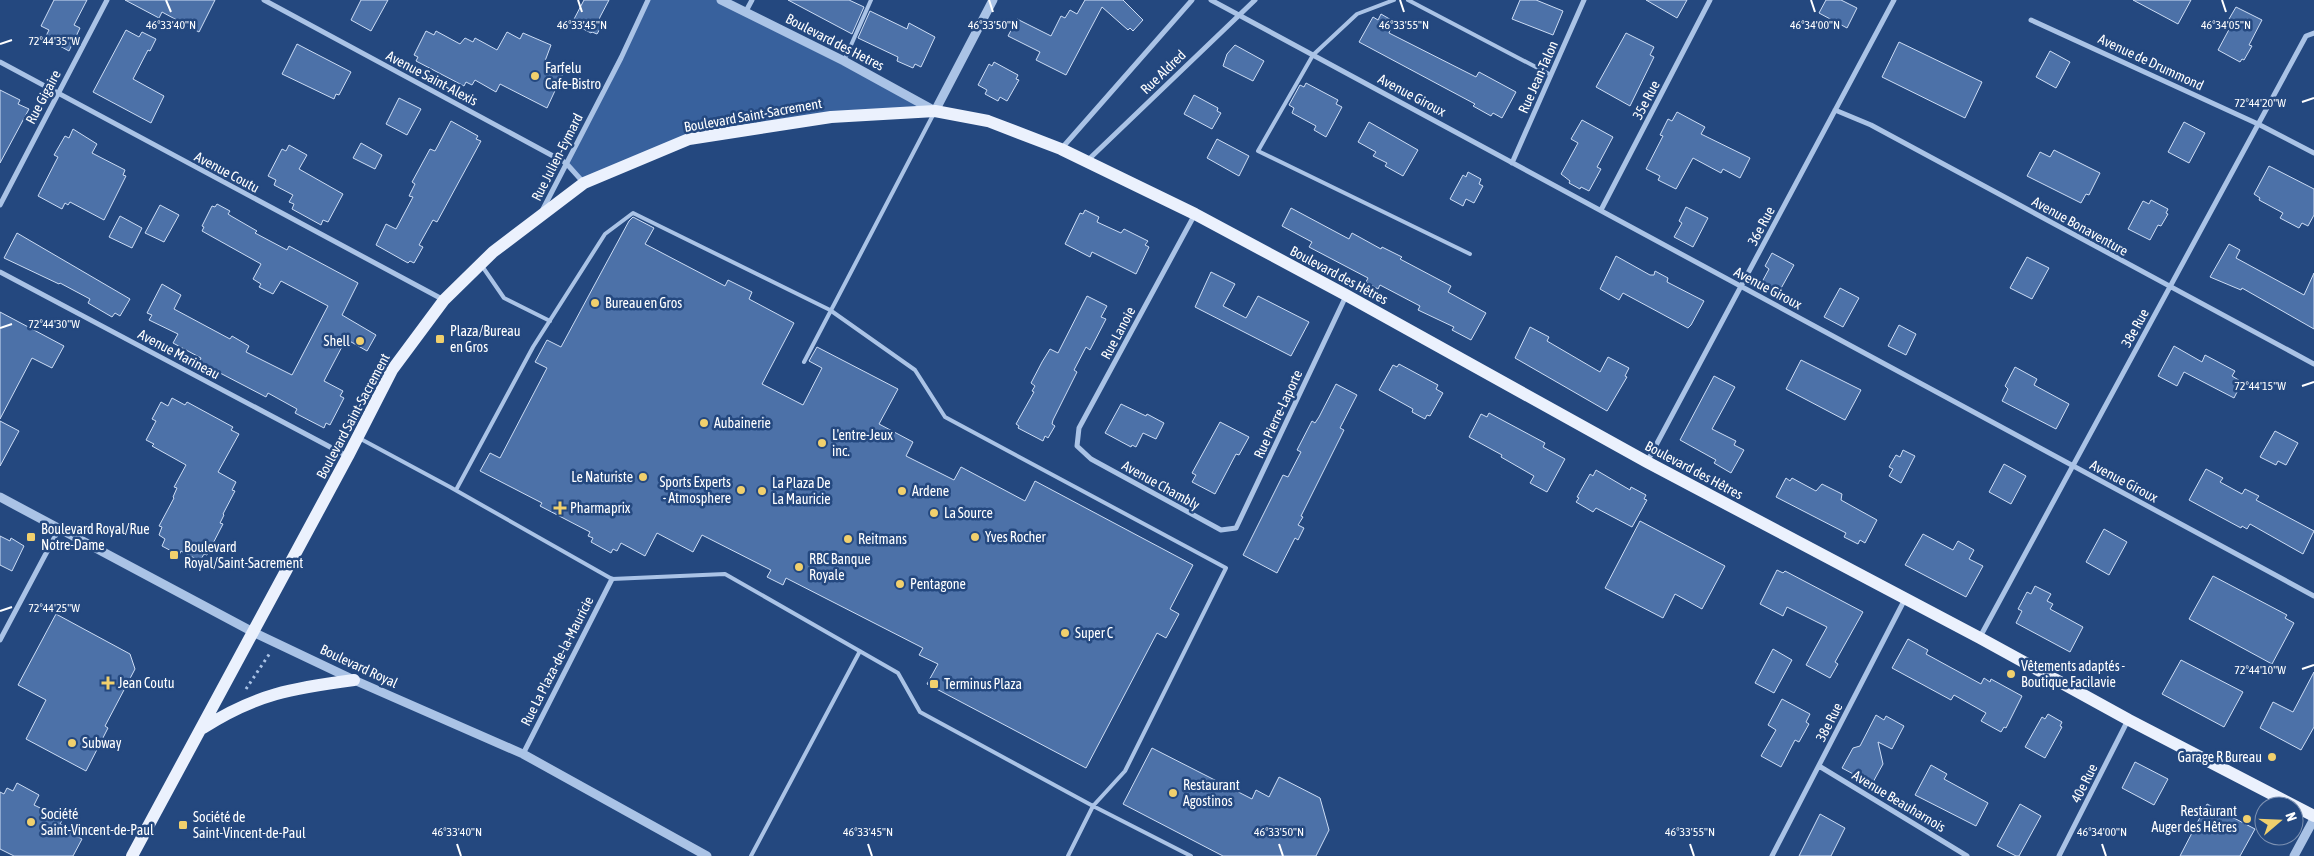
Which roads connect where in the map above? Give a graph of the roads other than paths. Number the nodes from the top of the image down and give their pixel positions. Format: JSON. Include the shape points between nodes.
{"nodes":[{"id":1,"x":107,"y":0,"type":"edge"},
{"id":2,"x":264,"y":0,"type":"edge"},
{"id":3,"x":648,"y":0,"type":"edge"},
{"id":4,"x":721,"y":0,"type":"edge"},
{"id":5,"x":752,"y":0,"type":"edge"},
{"id":6,"x":871,"y":0,"type":"edge"},
{"id":7,"x":993,"y":0,"type":"edge"},
{"id":8,"x":1192,"y":0,"type":"edge"},
{"id":9,"x":1211,"y":0,"type":"edge"},
{"id":10,"x":1254,"y":0,"type":"edge"},
{"id":11,"x":1394,"y":0,"type":"edge"},
{"id":12,"x":1408,"y":0,"type":"edge"},
{"id":13,"x":1584,"y":0,"type":"edge"},
{"id":14,"x":1710,"y":0,"type":"edge"},
{"id":15,"x":1894,"y":0,"type":"edge"},
{"id":16,"x":745,"y":13,"type":"junction"},
{"id":17,"x":1238,"y":15,"type":"junction"},
{"id":18,"x":2032,"y":20,"type":"dead end"},
{"id":19,"x":2314,"y":33,"type":"edge"},
{"id":20,"x":1313,"y":55,"type":"junction"},
{"id":21,"x":844,"y":61,"type":"junction"},
{"id":22,"x":0,"y":62,"type":"edge"},
{"id":23,"x":1551,"y":75,"type":"junction"},
{"id":24,"x":58,"y":94,"type":"junction"},
{"id":25,"x":1835,"y":110,"type":"junction"},
{"id":26,"x":935,"y":111,"type":"junction"},
{"id":27,"x":2258,"y":124,"type":"junction"},
{"id":28,"x":1061,"y":149,"type":"junction"},
{"id":29,"x":2314,"y":153,"type":"edge"},
{"id":30,"x":1087,"y":161,"type":"junction"},
{"id":31,"x":566,"y":163,"type":"junction"},
{"id":32,"x":1512,"y":163,"type":"junction"},
{"id":33,"x":584,"y":183,"type":"junction"},
{"id":34,"x":0,"y":205,"type":"edge"},
{"id":35,"x":1601,"y":210,"type":"junction"},
{"id":36,"x":1195,"y":214,"type":"junction"},
{"id":37,"x":539,"y":216,"type":"junction"},
{"id":38,"x":1470,"y":254,"type":"dead end"},
{"id":39,"x":481,"y":264,"type":"junction"},
{"id":40,"x":0,"y":272,"type":"edge"},
{"id":41,"x":1741,"y":286,"type":"junction"},
{"id":42,"x":2170,"y":288,"type":"junction"},
{"id":43,"x":1346,"y":295,"type":"junction"},
{"id":44,"x":444,"y":300,"type":"junction"},
{"id":45,"x":830,"y":310,"type":"junction"},
{"id":46,"x":550,"y":321,"type":"junction"},
{"id":47,"x":804,"y":362,"type":"dead end"},
{"id":48,"x":2314,"y":364,"type":"edge"},
{"id":49,"x":357,"y":437,"type":"junction"},
{"id":50,"x":348,"y":456,"type":"junction"},
{"id":51,"x":1091,"y":459,"type":"joint"},
{"id":52,"x":1647,"y":462,"type":"junction"},
{"id":53,"x":2073,"y":466,"type":"junction"},
{"id":54,"x":456,"y":490,"type":"junction"},
{"id":55,"x":0,"y":497,"type":"edge"},
{"id":56,"x":59,"y":528,"type":"junction"},
{"id":57,"x":1221,"y":530,"type":"joint"},
{"id":58,"x":612,"y":579,"type":"junction"},
{"id":59,"x":2314,"y":596,"type":"edge"},
{"id":60,"x":1905,"y":598,"type":"junction"},
{"id":61,"x":253,"y":632,"type":"junction"},
{"id":62,"x":1980,"y":638,"type":"junction"},
{"id":63,"x":0,"y":640,"type":"edge"},
{"id":64,"x":860,"y":651,"type":"junction"},
{"id":65,"x":354,"y":680,"type":"junction"},
{"id":66,"x":2129,"y":720,"type":"junction"},
{"id":67,"x":200,"y":729,"type":"junction"},
{"id":68,"x":523,"y":754,"type":"junction"},
{"id":69,"x":1819,"y":766,"type":"junction"},
{"id":70,"x":1093,"y":806,"type":"junction"},
{"id":71,"x":2314,"y":818,"type":"edge"},
{"id":72,"x":132,"y":856,"type":"edge"},
{"id":73,"x":707,"y":856,"type":"edge"},
{"id":74,"x":751,"y":856,"type":"edge"},
{"id":75,"x":1068,"y":856,"type":"edge"},
{"id":76,"x":1191,"y":856,"type":"edge"},
{"id":77,"x":1772,"y":856,"type":"edge"},
{"id":78,"x":1967,"y":856,"type":"edge"},
{"id":79,"x":2059,"y":856,"type":"edge"},
{"id":80,"x":2294,"y":856,"type":"edge"}],
"edges":[{"from":1,"to":24,"type":"street","name":"Rue Gigaire"},
{"from":2,"to":31,"type":"street","name":"Avenue Saint-Alexis"},
{"from":3,"to":31,"type":"street","name":"Rue Julien-Eymard"},
{"from":4,"to":16,"type":"street","name":"Boulevard des Hetres"},
{"from":5,"to":16,"type":"street"},
{"from":6,"to":21,"type":"lane"},
{"from":7,"to":26,"type":"street"},
{"from":8,"to":28,"type":"street","name":"Rue Aldred"},
{"from":9,"to":17,"type":"street","name":"Avenue Giroux"},
{"from":10,"to":17,"type":"street","name":"Rue Aldred"},
{"from":11,"to":20,"type":"lane","via":[[1357,14]]},
{"from":12,"to":23,"type":"lane"},
{"from":13,"to":23,"type":"street","name":"Rue Jean-Talon"},
{"from":14,"to":35,"type":"street","name":"35e Rue"},
{"from":15,"to":25,"type":"street","name":"36e Rue"},
{"from":16,"to":21,"type":"street","name":"Boulevard des Hetres"},
{"from":17,"to":20,"type":"street","name":"Avenue Giroux"},
{"from":17,"to":30,"type":"street","name":"Rue Aldred"},
{"from":18,"to":27,"type":"street","name":"Avenue de Drummond"},
{"from":19,"to":27,"type":"street","name":"38e Rue","via":[[2306,36]]},
{"from":20,"to":32,"type":"street","name":"Avenue Giroux"},
{"from":20,"to":38,"type":"lane","via":[[1258,151]]},
{"from":21,"to":26,"type":"street","name":"Boulevard des Hetres"},
{"from":22,"to":24,"type":"street","name":"Avenue Coutu"},
{"from":23,"to":32,"type":"street","name":"Rue Jean-Talon"},
{"from":24,"to":34,"type":"street","name":"Rue Gigaire"},
{"from":24,"to":44,"type":"street","name":"Avenue Coutu"},
{"from":25,"to":41,"type":"street","name":"36e Rue"},
{"from":25,"to":42,"type":"street","name":"Avenue Bonaventure","via":[[1871,125]]},
{"from":26,"to":28,"type":"main road","name":"Boulevard Saint-Sacrement","via":[[988,121]]},
{"from":26,"to":33,"type":"main road","name":"Boulevard Saint-Sacrement","via":[[830,117],[689,139]]},
{"from":26,"to":45,"type":"lane"},
{"from":27,"to":29,"type":"street","name":"Avenue de Drummond"},
{"from":27,"to":42,"type":"street","name":"38e Rue"},
{"from":28,"to":30,"type":"main road","name":"Boulevard des Hêtres"},
{"from":30,"to":36,"type":"main road","name":"Boulevard des Hêtres"},
{"from":31,"to":33,"type":"street","name":"Avenue Saint-Alexis"},
{"from":31,"to":37,"type":"street","name":"Rue Julien-Eymard"},
{"from":32,"to":35,"type":"street","name":"Avenue Giroux"},
{"from":33,"to":37,"type":"main road","name":"Boulevard Saint-Sacrement"},
{"from":35,"to":41,"type":"street","name":"Avenue Giroux"},
{"from":36,"to":43,"type":"main road","name":"Boulevard des Hêtres"},
{"from":36,"to":51,"type":"street","name":"Rue Lanoie","via":[[1079,428],[1077,446]]},
{"from":37,"to":39,"type":"main road","name":"Boulevard Saint-Sacrement"},
{"from":39,"to":44,"type":"main road","name":"Boulevard Saint-Sacrement"},
{"from":39,"to":46,"type":"lane","via":[[504,298]]},
{"from":40,"to":50,"type":"street","name":"Avenue Marineau"},
{"from":41,"to":52,"type":"street","name":"36e Rue"},
{"from":41,"to":53,"type":"street","name":"Avenue Giroux"},
{"from":42,"to":48,"type":"street","name":"Avenue Bonaventure"},
{"from":42,"to":53,"type":"street","name":"38e Rue"},
{"from":43,"to":52,"type":"main road","name":"Boulevard des Hêtres"},
{"from":43,"to":57,"type":"street","name":"Rue Pierre-Laporte","via":[[1236,528]]},
{"from":44,"to":49,"type":"main road","name":"Boulevard Saint-Sacrement","via":[[392,370]]},
{"from":45,"to":46,"type":"lane","via":[[633,213],[605,234]]},
{"from":45,"to":47,"type":"lane"},
{"from":45,"to":70,"type":"lane","via":[[915,370],[945,417],[1226,568],[1125,772]]},
{"from":46,"to":54,"type":"lane"},
{"from":49,"to":50,"type":"main road","name":"Boulevard Saint-Sacrement"},
{"from":49,"to":54,"type":"lane"},
{"from":50,"to":61,"type":"main road","name":"Boulevard Saint-Sacrement"},
{"from":51,"to":57,"type":"street","name":"Avenue Chambly"},
{"from":52,"to":60,"type":"main road","name":"Boulevard des Hêtres"},
{"from":53,"to":59,"type":"street","name":"Avenue Giroux"},
{"from":53,"to":62,"type":"street","name":"38e Rue"},
{"from":54,"to":58,"type":"lane"},
{"from":55,"to":56,"type":"street","name":"Boulevard Royal"},
{"from":56,"to":61,"type":"street","name":"Boulevard Royal"},
{"from":56,"to":63,"type":"street"},
{"from":58,"to":64,"type":"lane","via":[[725,574]]},
{"from":58,"to":68,"type":"street","name":"Rue La Plaza-de-la-Mauricie"},
{"from":60,"to":62,"type":"main road","name":"Boulevard des Hêtres"},
{"from":60,"to":69,"type":"street","name":"38e Rue"},
{"from":61,"to":65,"type":"street","name":"Boulevard Royal"},
{"from":61,"to":67,"type":"main road","name":"Boulevard Saint-Sacrement"},
{"from":62,"to":66,"type":"main road","name":"Boulevard des Hêtres"},
{"from":64,"to":70,"type":"lane","via":[[898,673],[920,712]]},
{"from":64,"to":74,"type":"lane"},
{"from":65,"to":67,"type":"main road","via":[[281,691],[232,711]]},
{"from":65,"to":68,"type":"street","name":"Boulevard Royal"},
{"from":66,"to":71,"type":"main road","name":"Boulevard des Hêtres"},
{"from":66,"to":79,"type":"street","name":"40e Rue"},
{"from":67,"to":72,"type":"main road","name":"Boulevard Saint-Sacrement"},
{"from":68,"to":73,"type":"street","name":"Boulevard Royal"},
{"from":69,"to":77,"type":"street","name":"38e Rue"},
{"from":69,"to":78,"type":"street","name":"Avenue Beauharnois"},
{"from":70,"to":75,"type":"lane"},
{"from":70,"to":76,"type":"lane"},
{"from":71,"to":80,"type":"street"}]}
